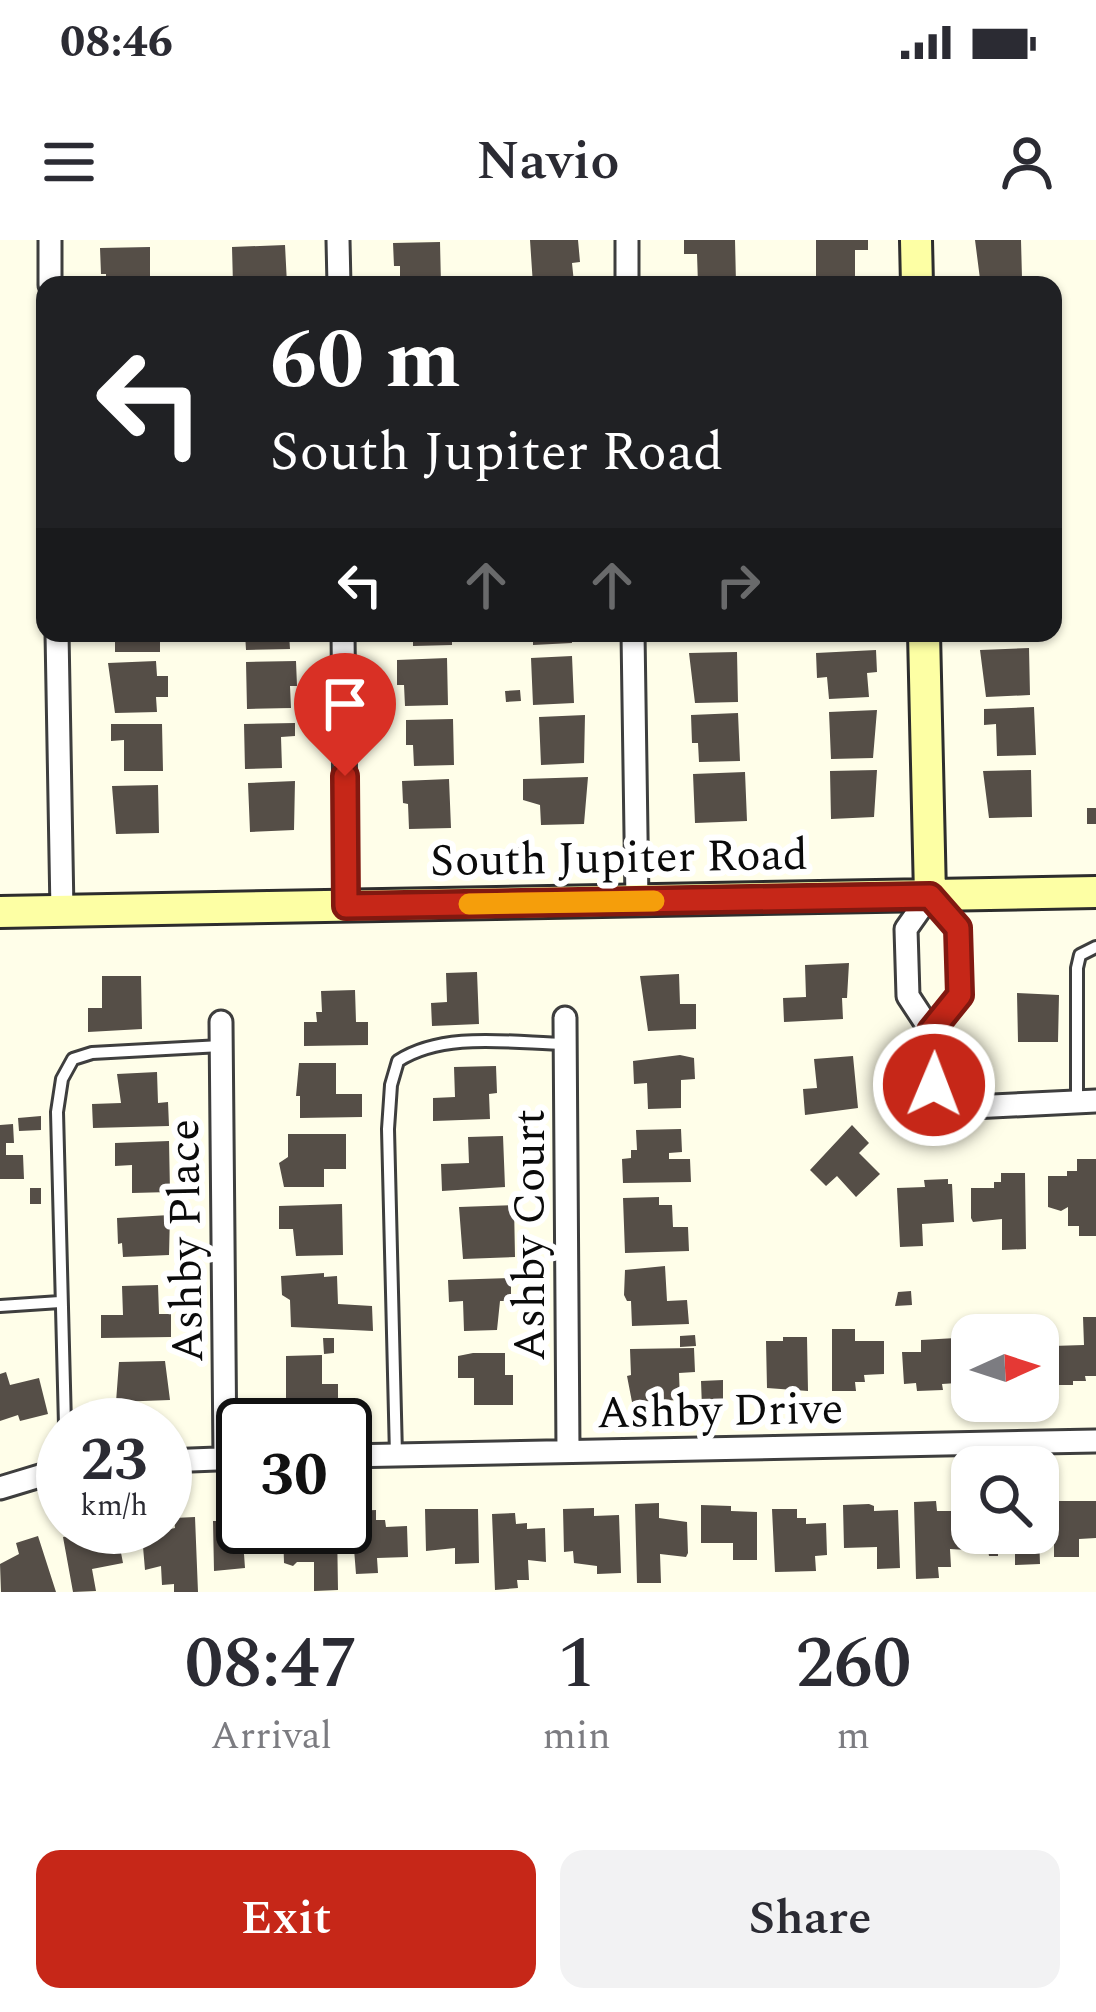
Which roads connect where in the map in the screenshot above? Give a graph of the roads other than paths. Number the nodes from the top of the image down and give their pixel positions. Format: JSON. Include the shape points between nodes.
{"nodes":[{"id":1,"x":50,"y":240,"type":"edge"},
{"id":2,"x":338,"y":240,"type":"edge"},
{"id":3,"x":627,"y":240,"type":"edge"},
{"id":4,"x":916,"y":240,"type":"edge"},
{"id":5,"x":50,"y":276,"type":"edge"},
{"id":6,"x":339,"y":276,"type":"edge"},
{"id":7,"x":627,"y":276,"type":"edge"},
{"id":8,"x":916,"y":276,"type":"edge"},
{"id":9,"x":57,"y":642,"type":"edge"},
{"id":10,"x":343,"y":642,"type":"edge"},
{"id":11,"x":633,"y":642,"type":"edge"},
{"id":12,"x":924,"y":642,"type":"edge"},
{"id":13,"x":1096,"y":892,"type":"edge"},
{"id":14,"x":930,"y":896,"type":"junction"},
{"id":15,"x":637,"y":901,"type":"junction"},
{"id":16,"x":346,"y":906,"type":"junction"},
{"id":17,"x":62,"y":911,"type":"junction"},
{"id":18,"x":0,"y":912,"type":"edge"},
{"id":19,"x":1096,"y":947,"type":"edge"},
{"id":20,"x":565,"y":1018,"type":"dead end"},
{"id":21,"x":221,"y":1022,"type":"dead end"},
{"id":22,"x":931,"y":1031,"type":"junction"},
{"id":23,"x":566,"y":1044,"type":"junction"},
{"id":24,"x":221,"y":1046,"type":"junction"},
{"id":25,"x":1087,"y":1102,"type":"edge"},
{"id":26,"x":60,"y":1302,"type":"junction"},
{"id":27,"x":0,"y":1306,"type":"edge"},
{"id":28,"x":64,"y":1398,"type":"edge"},
{"id":29,"x":232,"y":1398,"type":"edge"},
{"id":30,"x":1096,"y":1441,"type":"edge"},
{"id":31,"x":568,"y":1451,"type":"junction"},
{"id":32,"x":372,"y":1455,"type":"edge"},
{"id":33,"x":396,"y":1455,"type":"junction"},
{"id":34,"x":36,"y":1477,"type":"edge"},
{"id":35,"x":0,"y":1488,"type":"edge"}],
"edges":[{"from":1,"to":5,"type":"street"},
{"from":2,"to":6,"type":"street"},
{"from":3,"to":7,"type":"street"},
{"from":4,"to":8,"type":"street"},
{"from":9,"to":17,"type":"street"},
{"from":10,"to":16,"type":"street"},
{"from":11,"to":15,"type":"street"},
{"from":12,"to":14,"type":"street"},
{"from":13,"to":14,"type":"street","name":"South Jupiter Road"},
{"from":14,"to":15,"type":"street","name":"South Jupiter Road"},
{"from":14,"to":22,"type":"street","via":[[906,929],[908,996]]},
{"from":14,"to":22,"type":"street","via":[[958,928],[960,995]]},
{"from":15,"to":16,"type":"street","name":"South Jupiter Road"},
{"from":16,"to":17,"type":"street","name":"South Jupiter Road"},
{"from":17,"to":18,"type":"street","name":"South Jupiter Road"},
{"from":19,"to":25,"type":"lane","via":[[1080,955],[1077,968]]},
{"from":20,"to":23,"type":"street","name":"Ashby Court"},
{"from":21,"to":24,"type":"street","name":"Ashby Place"},
{"from":22,"to":25,"type":"street","via":[[934,1085],[956,1106]]},
{"from":23,"to":31,"type":"street","name":"Ashby Court"},
{"from":23,"to":33,"type":"lane","via":[[449,1043],[398,1061],[388,1130]]},
{"from":24,"to":26,"type":"lane","via":[[73,1059],[57,1112]]},
{"from":24,"to":29,"type":"street","name":"Ashby Place"},
{"from":26,"to":27,"type":"lane"},
{"from":26,"to":28,"type":"lane"},
{"from":30,"to":31,"type":"street","name":"Ashby Drive"},
{"from":31,"to":33,"type":"street","name":"Ashby Drive"},
{"from":32,"to":33,"type":"street","name":"Ashby Drive"},
{"from":34,"to":35,"type":"street"}]}
